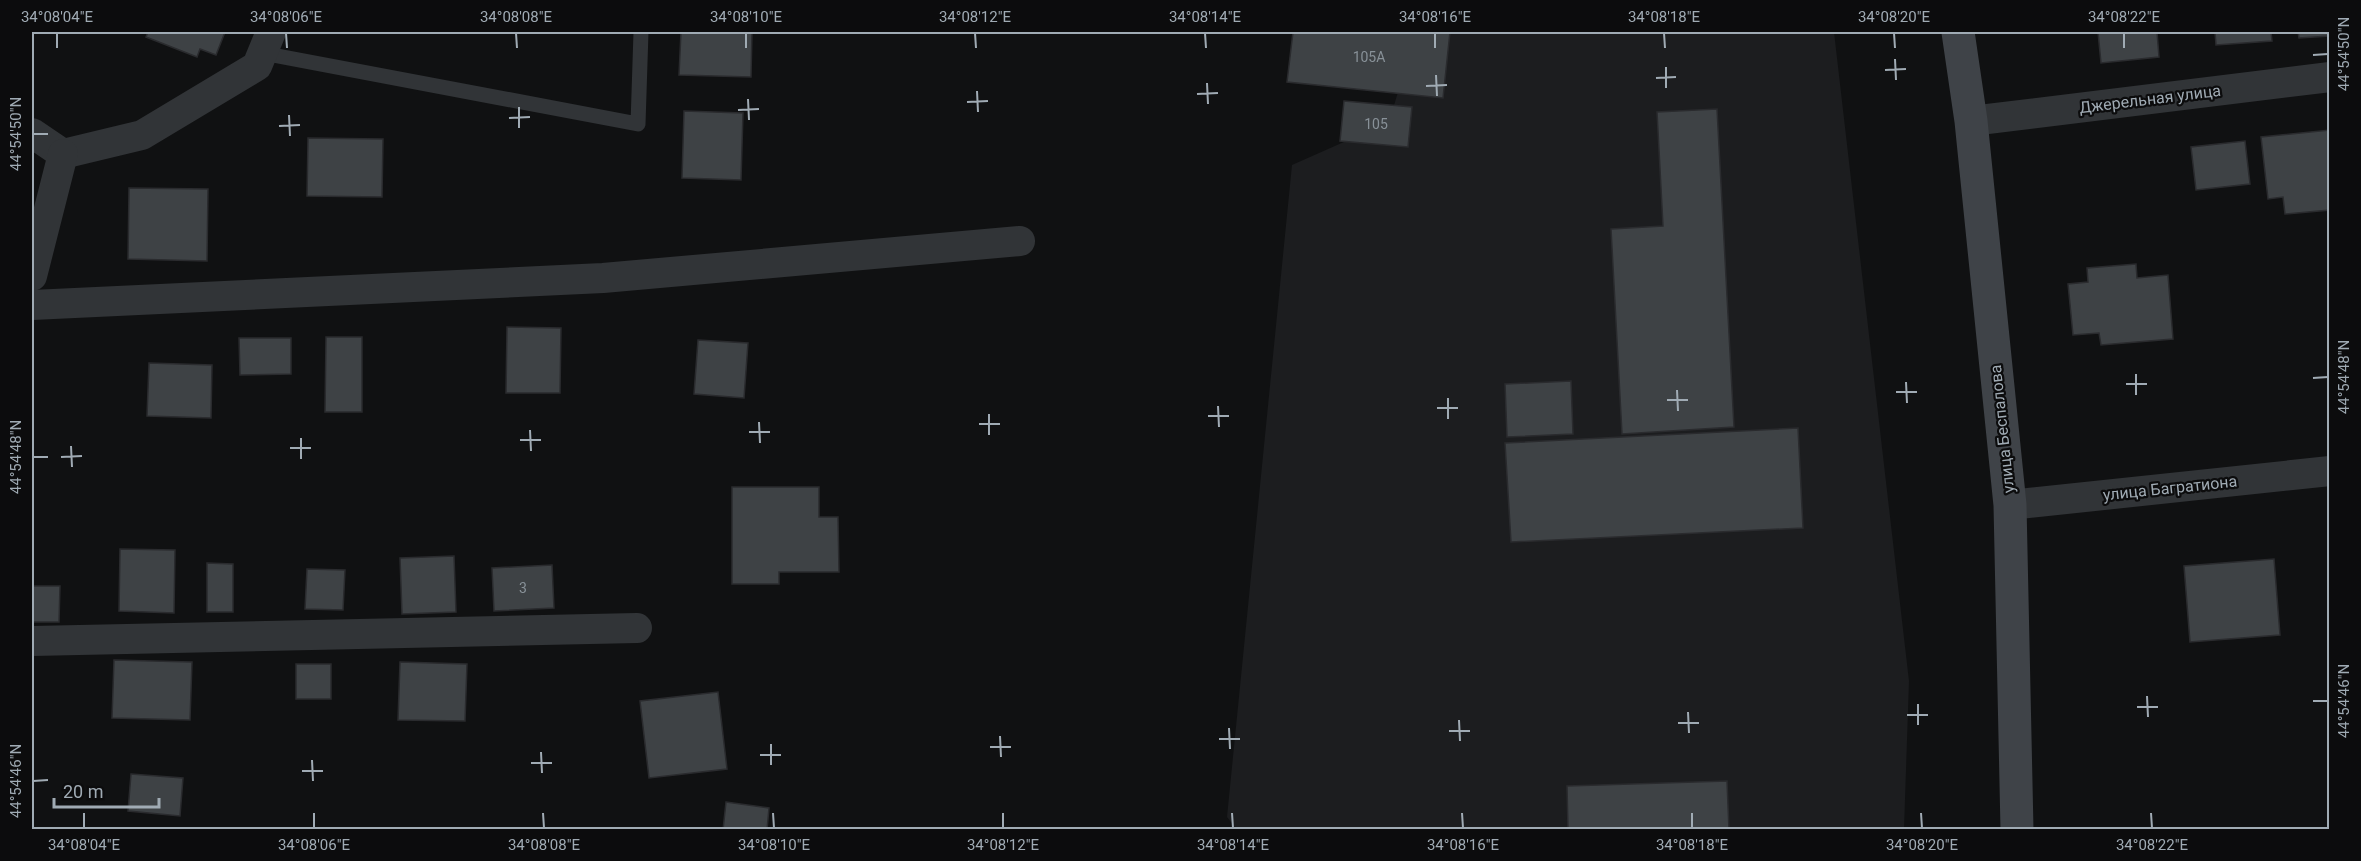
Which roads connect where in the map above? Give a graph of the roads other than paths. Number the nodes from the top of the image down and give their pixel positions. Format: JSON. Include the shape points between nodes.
{"nodes":[{"id":1,"x":641,"y":32,"type":"edge"},
{"id":2,"x":1958,"y":32,"type":"edge"},
{"id":3,"x":267,"y":42,"type":"edge"},
{"id":4,"x":2330,"y":77,"type":"edge"},
{"id":5,"x":1971,"y":121,"type":"junction"},
{"id":6,"x":32,"y":133,"type":"edge"},
{"id":7,"x":63,"y":154,"type":"junction"},
{"id":8,"x":1020,"y":240,"type":"dead end"},
{"id":9,"x":32,"y":276,"type":"edge"},
{"id":10,"x":32,"y":305,"type":"edge"},
{"id":11,"x":2330,"y":471,"type":"edge"},
{"id":12,"x":2010,"y":505,"type":"junction"},
{"id":13,"x":637,"y":628,"type":"dead end"},
{"id":14,"x":32,"y":641,"type":"edge"},
{"id":15,"x":2017,"y":830,"type":"edge"}],
"edges":[{"from":1,"to":3,"type":"lane","via":[[638,124]]},
{"from":2,"to":5,"type":"main road","name":"улица Беспалова"},
{"from":3,"to":7,"type":"street","via":[[256,66],[142,135]]},
{"from":4,"to":5,"type":"street","name":"Джерельная улица"},
{"from":5,"to":12,"type":"main road","name":"улица Беспалова"},
{"from":6,"to":7,"type":"street"},
{"from":7,"to":9,"type":"street"},
{"from":8,"to":10,"type":"street","via":[[603,278]]},
{"from":11,"to":12,"type":"street","name":"улица Багратиона"},
{"from":12,"to":15,"type":"main road","name":"улица Беспалова"},
{"from":13,"to":14,"type":"street"}]}
